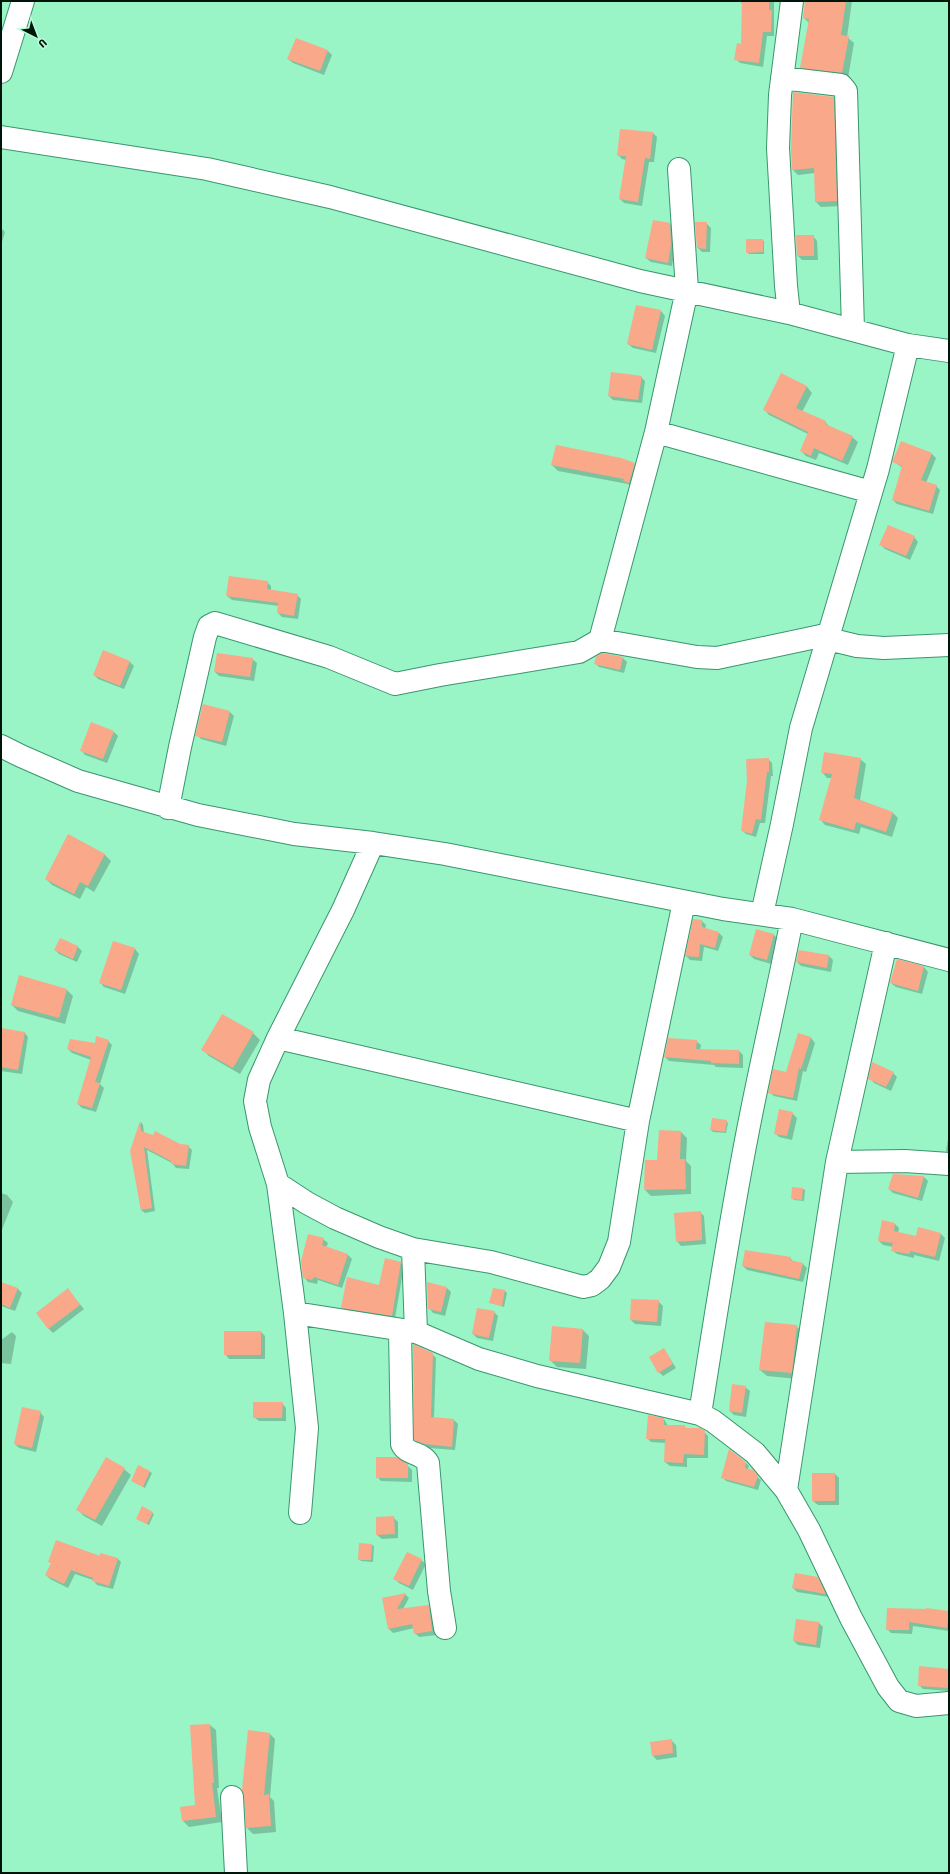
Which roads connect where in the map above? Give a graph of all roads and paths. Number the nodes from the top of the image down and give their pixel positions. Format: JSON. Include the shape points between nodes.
{"nodes":[{"id":1,"x":23,"y":1,"type":"edge"},
{"id":2,"x":792,"y":1,"type":"edge"},
{"id":3,"x":1,"y":72,"type":"edge"},
{"id":4,"x":782,"y":78,"type":"junction"},
{"id":5,"x":1,"y":137,"type":"edge"},
{"id":6,"x":679,"y":169,"type":"dead end"},
{"id":7,"x":687,"y":290,"type":"junction"},
{"id":8,"x":790,"y":313,"type":"junction"},
{"id":9,"x":853,"y":329,"type":"junction"},
{"id":10,"x":908,"y":345,"type":"junction"},
{"id":11,"x":949,"y":351,"type":"edge"},
{"id":12,"x":656,"y":432,"type":"junction"},
{"id":13,"x":871,"y":492,"type":"junction"},
{"id":14,"x":829,"y":636,"type":"junction"},
{"id":15,"x":600,"y":640,"type":"junction"},
{"id":16,"x":949,"y":645,"type":"edge"},
{"id":17,"x":1,"y":746,"type":"edge"},
{"id":18,"x":168,"y":808,"type":"junction"},
{"id":19,"x":374,"y":843,"type":"junction"},
{"id":20,"x":684,"y":902,"type":"junction"},
{"id":21,"x":762,"y":914,"type":"junction"},
{"id":22,"x":792,"y":919,"type":"junction"},
{"id":23,"x":886,"y":943,"type":"junction"},
{"id":24,"x":949,"y":960,"type":"edge"},
{"id":25,"x":278,"y":1038,"type":"junction"},
{"id":26,"x":638,"y":1121,"type":"junction"},
{"id":27,"x":837,"y":1162,"type":"junction"},
{"id":28,"x":949,"y":1164,"type":"edge"},
{"id":29,"x":278,"y":1184,"type":"junction"},
{"id":30,"x":413,"y":1249,"type":"junction"},
{"id":31,"x":295,"y":1313,"type":"junction"},
{"id":32,"x":408,"y":1331,"type":"junction"},
{"id":33,"x":700,"y":1414,"type":"junction"},
{"id":34,"x":786,"y":1490,"type":"junction"},
{"id":35,"x":300,"y":1513,"type":"dead end"},
{"id":36,"x":445,"y":1628,"type":"dead end"},
{"id":37,"x":949,"y":1703,"type":"edge"},
{"id":38,"x":232,"y":1797,"type":"dead end"},
{"id":39,"x":236,"y":1873,"type":"edge"}],
"edges":[{"from":1,"to":3,"type":"street"},
{"from":2,"to":4,"type":"street"},
{"from":4,"to":8,"type":"street","via":[[778,148],[786,286]]},
{"from":4,"to":9,"type":"street","via":[[841,85],[846,91]]},
{"from":5,"to":7,"type":"street","via":[[207,169]]},
{"from":6,"to":7,"type":"street"},
{"from":7,"to":8,"type":"street"},
{"from":7,"to":12,"type":"street"},
{"from":8,"to":9,"type":"street"},
{"from":9,"to":10,"type":"street"},
{"from":10,"to":11,"type":"street"},
{"from":10,"to":13,"type":"street"},
{"from":12,"to":13,"type":"street"},
{"from":12,"to":15,"type":"street"},
{"from":13,"to":14,"type":"street"},
{"from":14,"to":15,"type":"street","via":[[717,658],[697,657]]},
{"from":14,"to":16,"type":"street","via":[[857,646],[884,648]]},
{"from":14,"to":21,"type":"street","via":[[801,728]]},
{"from":15,"to":18,"type":"street","via":[[579,652],[395,684],[329,657],[215,623],[209,626],[205,637]]},
{"from":17,"to":18,"type":"street","via":[[78,781]]},
{"from":18,"to":19,"type":"street","via":[[294,834]]},
{"from":19,"to":20,"type":"street","via":[[453,855]]},
{"from":19,"to":25,"type":"street"},
{"from":20,"to":21,"type":"street"},
{"from":20,"to":26,"type":"street"},
{"from":21,"to":22,"type":"street"},
{"from":22,"to":23,"type":"street"},
{"from":22,"to":33,"type":"street","via":[[751,1115]]},
{"from":23,"to":24,"type":"street"},
{"from":23,"to":27,"type":"street"},
{"from":25,"to":26,"type":"street"},
{"from":25,"to":29,"type":"street","via":[[259,1080],[255,1101]]},
{"from":26,"to":30,"type":"street","via":[[619,1242],[608,1267],[592,1285],[583,1286],[491,1262]]},
{"from":27,"to":28,"type":"street","via":[[905,1161]]},
{"from":27,"to":34,"type":"street"},
{"from":29,"to":30,"type":"street","via":[[335,1218]]},
{"from":29,"to":31,"type":"street"},
{"from":30,"to":32,"type":"street"},
{"from":31,"to":32,"type":"street"},
{"from":31,"to":35,"type":"street","via":[[307,1428]]},
{"from":32,"to":33,"type":"street","via":[[479,1359],[537,1376]]},
{"from":32,"to":36,"type":"street","via":[[402,1444],[406,1450],[421,1456],[428,1463],[439,1591]]},
{"from":33,"to":34,"type":"street","via":[[755,1453]]},
{"from":34,"to":37,"type":"street","via":[[888,1687],[899,1701],[916,1706]]},
{"from":38,"to":39,"type":"street"}]}
